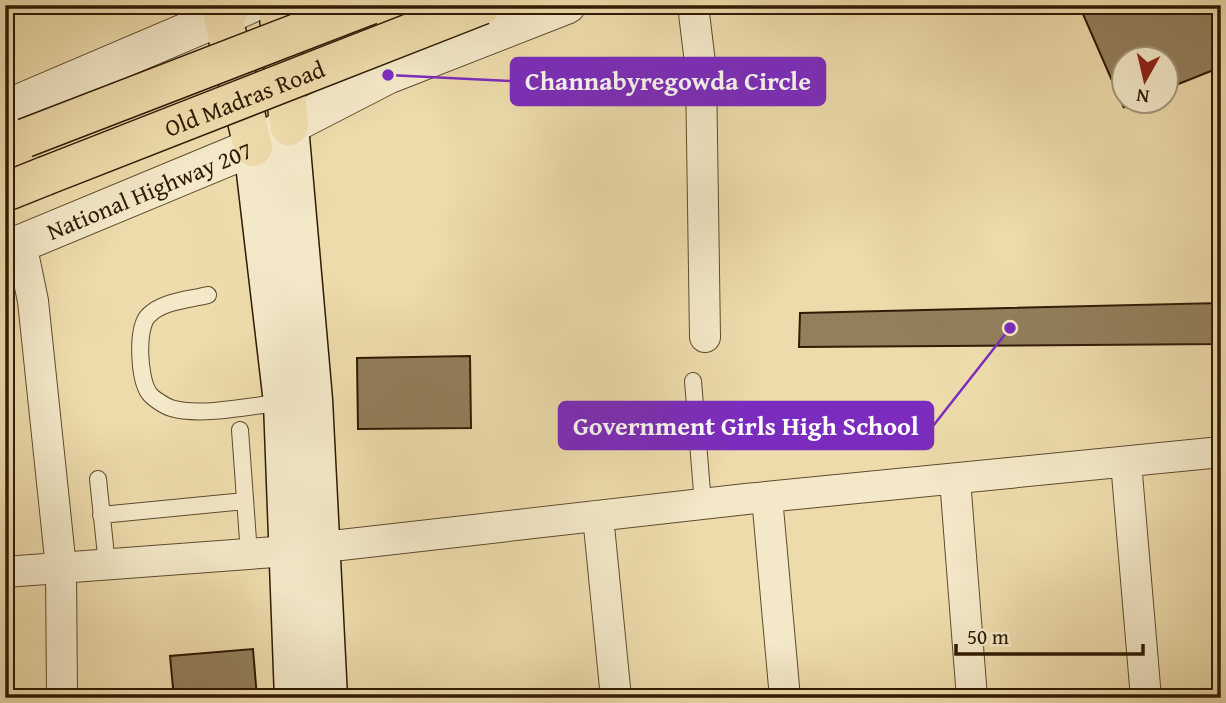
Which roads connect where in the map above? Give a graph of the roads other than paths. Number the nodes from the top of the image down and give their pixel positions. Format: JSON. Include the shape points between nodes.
{"nodes":[{"id":1,"x":278,"y":5,"type":"edge"},
{"id":2,"x":370,"y":5,"type":"edge"},
{"id":3,"x":482,"y":5,"type":"edge"},
{"id":4,"x":567,"y":5,"type":"edge"},
{"id":5,"x":693,"y":5,"type":"edge"},
{"id":6,"x":235,"y":9,"type":"edge"},
{"id":7,"x":5,"y":109,"type":"edge"},
{"id":8,"x":289,"y":126,"type":"junction"},
{"id":9,"x":5,"y":146,"type":"edge"},
{"id":10,"x":253,"y":147,"type":"junction"},
{"id":11,"x":5,"y":192,"type":"edge"},
{"id":12,"x":13,"y":247,"type":"edge"},
{"id":13,"x":208,"y":295,"type":"dead end"},
{"id":14,"x":705,"y":337,"type":"dead end"},
{"id":15,"x":693,"y":381,"type":"dead end"},
{"id":16,"x":283,"y":402,"type":"junction"},
{"id":17,"x":240,"y":430,"type":"dead end"},
{"id":18,"x":1221,"y":452,"type":"edge"},
{"id":19,"x":1126,"y":462,"type":"junction"},
{"id":20,"x":98,"y":479,"type":"dead end"},
{"id":21,"x":955,"y":479,"type":"junction"},
{"id":22,"x":767,"y":497,"type":"junction"},
{"id":23,"x":245,"y":501,"type":"junction"},
{"id":24,"x":703,"y":504,"type":"junction"},
{"id":25,"x":102,"y":515,"type":"junction"},
{"id":26,"x":598,"y":516,"type":"junction"},
{"id":27,"x":304,"y":549,"type":"junction"},
{"id":28,"x":249,"y":554,"type":"junction"},
{"id":29,"x":107,"y":565,"type":"junction"},
{"id":30,"x":61,"y":568,"type":"junction"},
{"id":31,"x":5,"y":572,"type":"edge"},
{"id":32,"x":62,"y":698,"type":"edge"},
{"id":33,"x":294,"y":698,"type":"edge"},
{"id":34,"x":328,"y":698,"type":"edge"},
{"id":35,"x":616,"y":698,"type":"edge"},
{"id":36,"x":785,"y":698,"type":"edge"},
{"id":37,"x":972,"y":698,"type":"edge"},
{"id":38,"x":1146,"y":698,"type":"edge"}],
"edges":[{"from":1,"to":8,"type":"highway"},
{"from":2,"to":9,"type":"highway","name":"Old Madras Road","bridge":true},
{"from":3,"to":11,"type":"highway","name":"Old Madras Road","bridge":true},
{"from":4,"to":8,"type":"street","name":"National Highway 207","via":[[388,75]]},
{"from":5,"to":14,"type":"street","via":[[701,71]]},
{"from":6,"to":7,"type":"street"},
{"from":6,"to":10,"type":"highway"},
{"from":8,"to":10,"type":"street","name":"National Highway 207"},
{"from":8,"to":27,"type":"main road","via":[[313,400]]},
{"from":10,"to":12,"type":"street","name":"National Highway 207"},
{"from":10,"to":16,"type":"main road"},
{"from":12,"to":30,"type":"street","via":[[33,301]]},
{"from":13,"to":16,"type":"lane","via":[[159,307],[146,318],[140,333],[149,394],[169,408],[194,412]]},
{"from":15,"to":24,"type":"lane"},
{"from":16,"to":27,"type":"main road"},
{"from":17,"to":23,"type":"lane"},
{"from":18,"to":19,"type":"street"},
{"from":19,"to":21,"type":"street"},
{"from":19,"to":38,"type":"street"},
{"from":20,"to":25,"type":"lane"},
{"from":21,"to":22,"type":"street"},
{"from":21,"to":37,"type":"street"},
{"from":22,"to":24,"type":"street"},
{"from":22,"to":36,"type":"street"},
{"from":23,"to":25,"type":"lane"},
{"from":23,"to":28,"type":"lane"},
{"from":24,"to":26,"type":"street"},
{"from":25,"to":29,"type":"lane"},
{"from":26,"to":27,"type":"street"},
{"from":26,"to":35,"type":"street"},
{"from":27,"to":28,"type":"street"},
{"from":27,"to":33,"type":"main road"},
{"from":27,"to":34,"type":"main road"},
{"from":28,"to":29,"type":"street"},
{"from":29,"to":30,"type":"street"},
{"from":30,"to":31,"type":"street"},
{"from":30,"to":32,"type":"street"}]}
